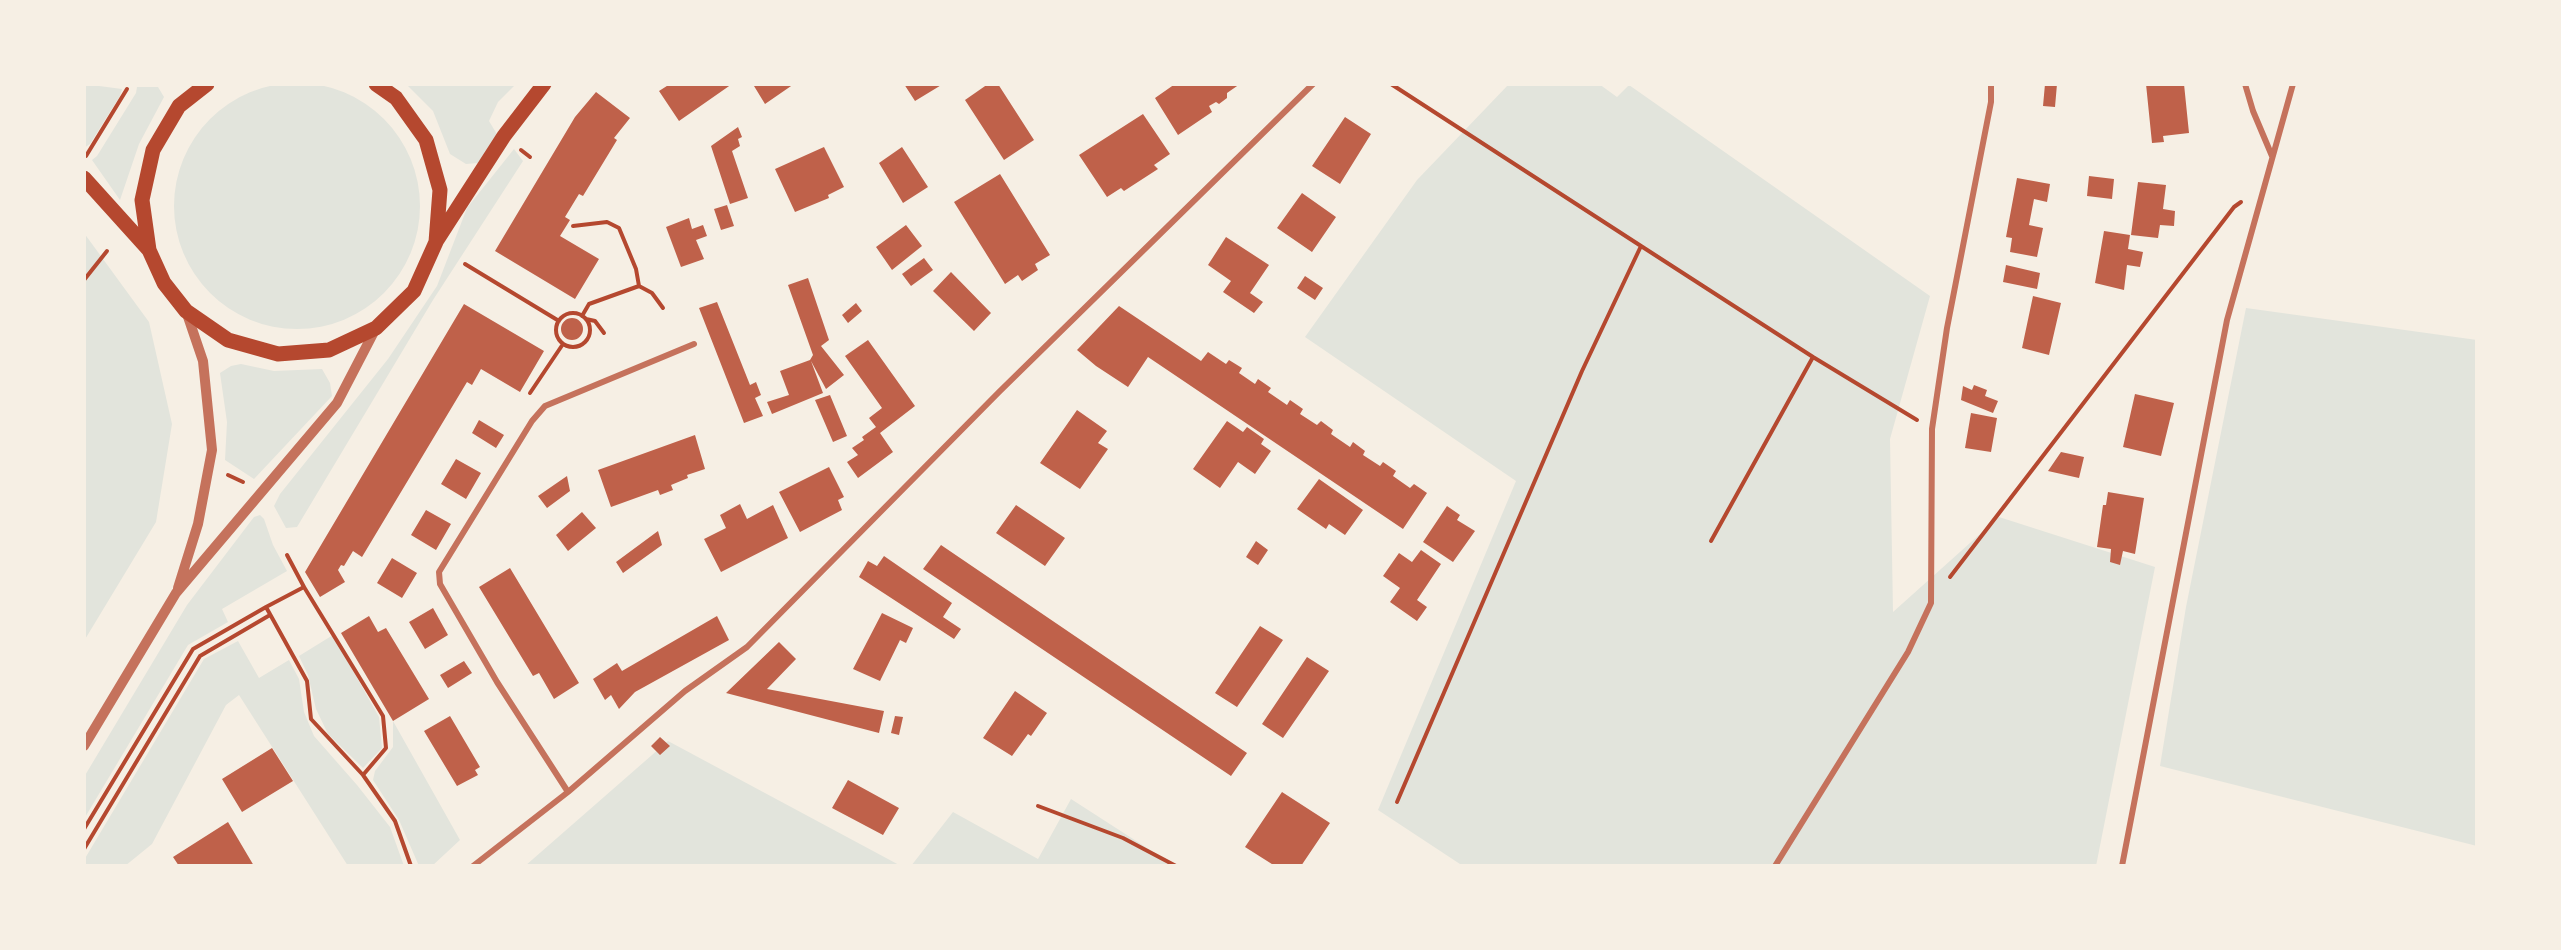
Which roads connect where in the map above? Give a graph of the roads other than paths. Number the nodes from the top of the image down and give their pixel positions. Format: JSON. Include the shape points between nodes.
{"nodes":[{"id":1,"x":207,"y":84,"type":"edge"},
{"id":2,"x":376,"y":84,"type":"edge"},
{"id":3,"x":544,"y":84,"type":"edge"},
{"id":4,"x":1312,"y":84,"type":"edge"},
{"id":5,"x":1990,"y":84,"type":"edge"},
{"id":6,"x":2245,"y":84,"type":"edge"},
{"id":7,"x":2293,"y":84,"type":"edge"},
{"id":8,"x":2272,"y":156,"type":"junction"},
{"id":9,"x":84,"y":178,"type":"edge"},
{"id":10,"x":436,"y":242,"type":"junction"},
{"id":11,"x":149,"y":250,"type":"junction"},
{"id":12,"x":186,"y":311,"type":"junction"},
{"id":13,"x":376,"y":328,"type":"junction"},
{"id":14,"x":694,"y":344,"type":"dead end"},
{"id":15,"x":176,"y":592,"type":"junction"},
{"id":16,"x":84,"y":746,"type":"edge"},
{"id":17,"x":568,"y":792,"type":"junction"},
{"id":18,"x":473,"y":866,"type":"edge"},
{"id":19,"x":1775,"y":866,"type":"edge"},
{"id":20,"x":2122,"y":866,"type":"edge"}],
"edges":[{"from":1,"to":11,"type":"main road","via":[[179,106],[153,150],[142,200]]},
{"from":2,"to":10,"type":"main road","via":[[396,98],[426,140],[441,190]]},
{"from":3,"to":10,"type":"main road","via":[[504,136]]},
{"from":4,"to":17,"type":"street","via":[[999,392],[747,648],[685,692]]},
{"from":5,"to":19,"type":"street","via":[[1991,102],[1947,328],[1932,429],[1931,603],[1908,652]]},
{"from":6,"to":8,"type":"street"},
{"from":7,"to":8,"type":"street"},
{"from":8,"to":20,"type":"street","via":[[2228,320]]},
{"from":9,"to":11,"type":"main road"},
{"from":10,"to":13,"type":"main road","via":[[414,291]]},
{"from":11,"to":12,"type":"main road","via":[[164,283]]},
{"from":12,"to":13,"type":"main road","via":[[228,340],[278,354],[329,350]]},
{"from":12,"to":15,"type":"street","via":[[203,362],[212,450],[198,524]]},
{"from":13,"to":15,"type":"street","via":[[337,403]]},
{"from":14,"to":17,"type":"street","via":[[544,406],[439,572],[440,584],[497,682]]},
{"from":15,"to":16,"type":"street"},
{"from":17,"to":18,"type":"street"}]}
